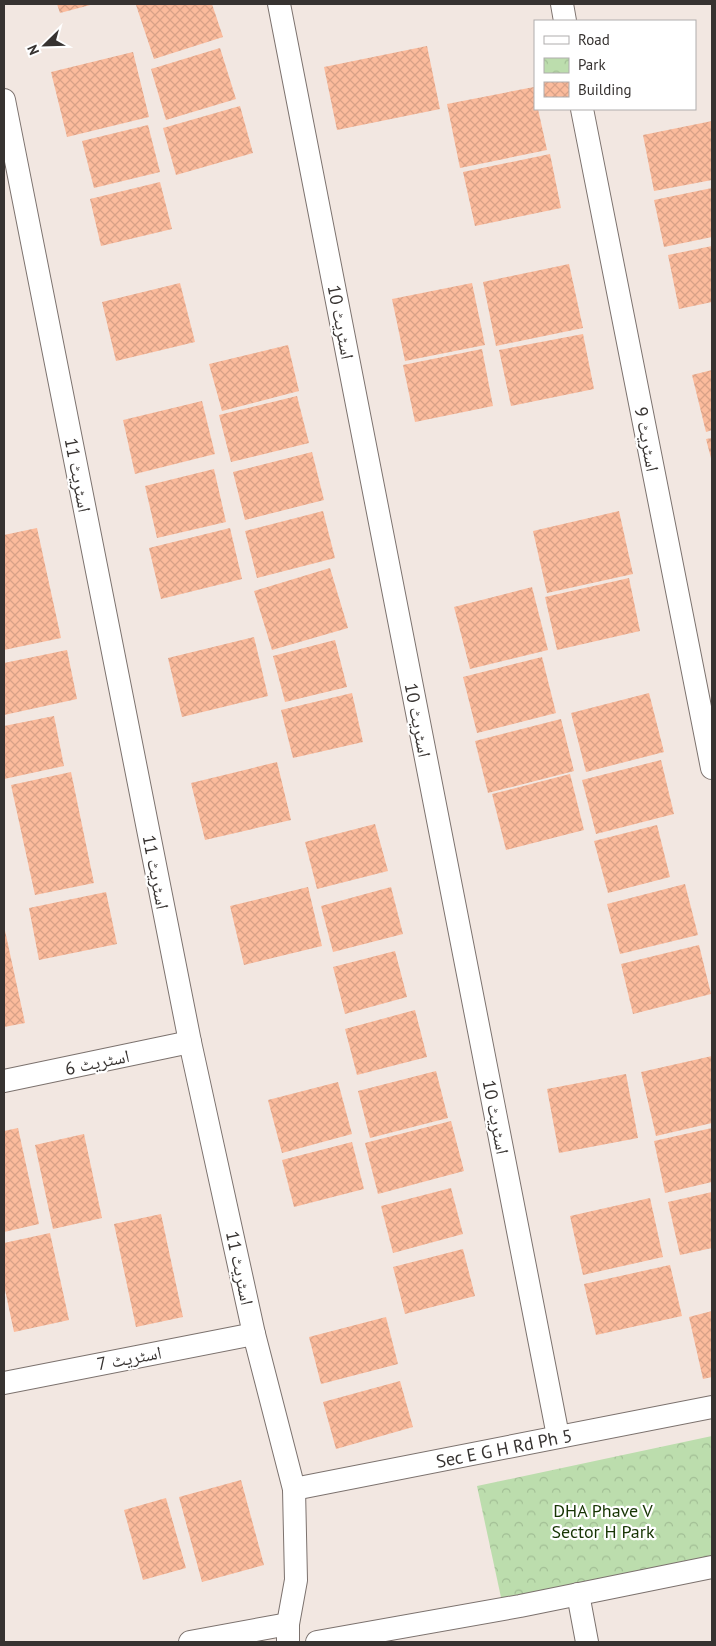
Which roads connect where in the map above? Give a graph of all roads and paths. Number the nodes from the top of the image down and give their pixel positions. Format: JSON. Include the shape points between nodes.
{"nodes":[{"id":1,"x":279,"y":4,"type":"edge"},
{"id":2,"x":562,"y":4,"type":"edge"},
{"id":3,"x":565,"y":20,"type":"edge"},
{"id":4,"x":4,"y":100,"type":"edge"},
{"id":5,"x":582,"y":110,"type":"edge"},
{"id":6,"x":712,"y":768,"type":"edge"},
{"id":7,"x":190,"y":1042,"type":"junction"},
{"id":8,"x":4,"y":1081,"type":"edge"},
{"id":9,"x":254,"y":1334,"type":"junction"},
{"id":10,"x":4,"y":1383,"type":"edge"},
{"id":11,"x":712,"y":1407,"type":"edge"},
{"id":12,"x":558,"y":1436,"type":"junction"},
{"id":13,"x":294,"y":1489,"type":"junction"},
{"id":14,"x":712,"y":1567,"type":"edge"},
{"id":15,"x":578,"y":1594,"type":"junction"},
{"id":16,"x":288,"y":1633,"type":"edge"},
{"id":17,"x":190,"y":1642,"type":"edge"},
{"id":18,"x":317,"y":1642,"type":"edge"},
{"id":19,"x":587,"y":1642,"type":"edge"}],
"edges":[{"from":1,"to":12,"type":"street","name":"اسٹریٹ 10"},
{"from":2,"to":3,"type":"street"},
{"from":4,"to":7,"type":"street","name":"اسٹریٹ 11"},
{"from":5,"to":6,"type":"street","name":"اسٹریٹ 9"},
{"from":7,"to":8,"type":"street","name":"اسٹریٹ 6"},
{"from":7,"to":9,"type":"street","name":"اسٹریٹ 11"},
{"from":9,"to":10,"type":"street","name":"اسٹریٹ 7"},
{"from":9,"to":13,"type":"street","name":"اسٹریٹ 11"},
{"from":11,"to":12,"type":"street","name":"Sec E G H Rd Ph 5"},
{"from":12,"to":13,"type":"street","name":"Sec E G H Rd Ph 5"},
{"from":13,"to":16,"type":"street","name":"اسٹریٹ 11","via":[[296,1580]]},
{"from":14,"to":15,"type":"street"},
{"from":15,"to":18,"type":"street"},
{"from":15,"to":19,"type":"street"},
{"from":16,"to":17,"type":"street"}]}
